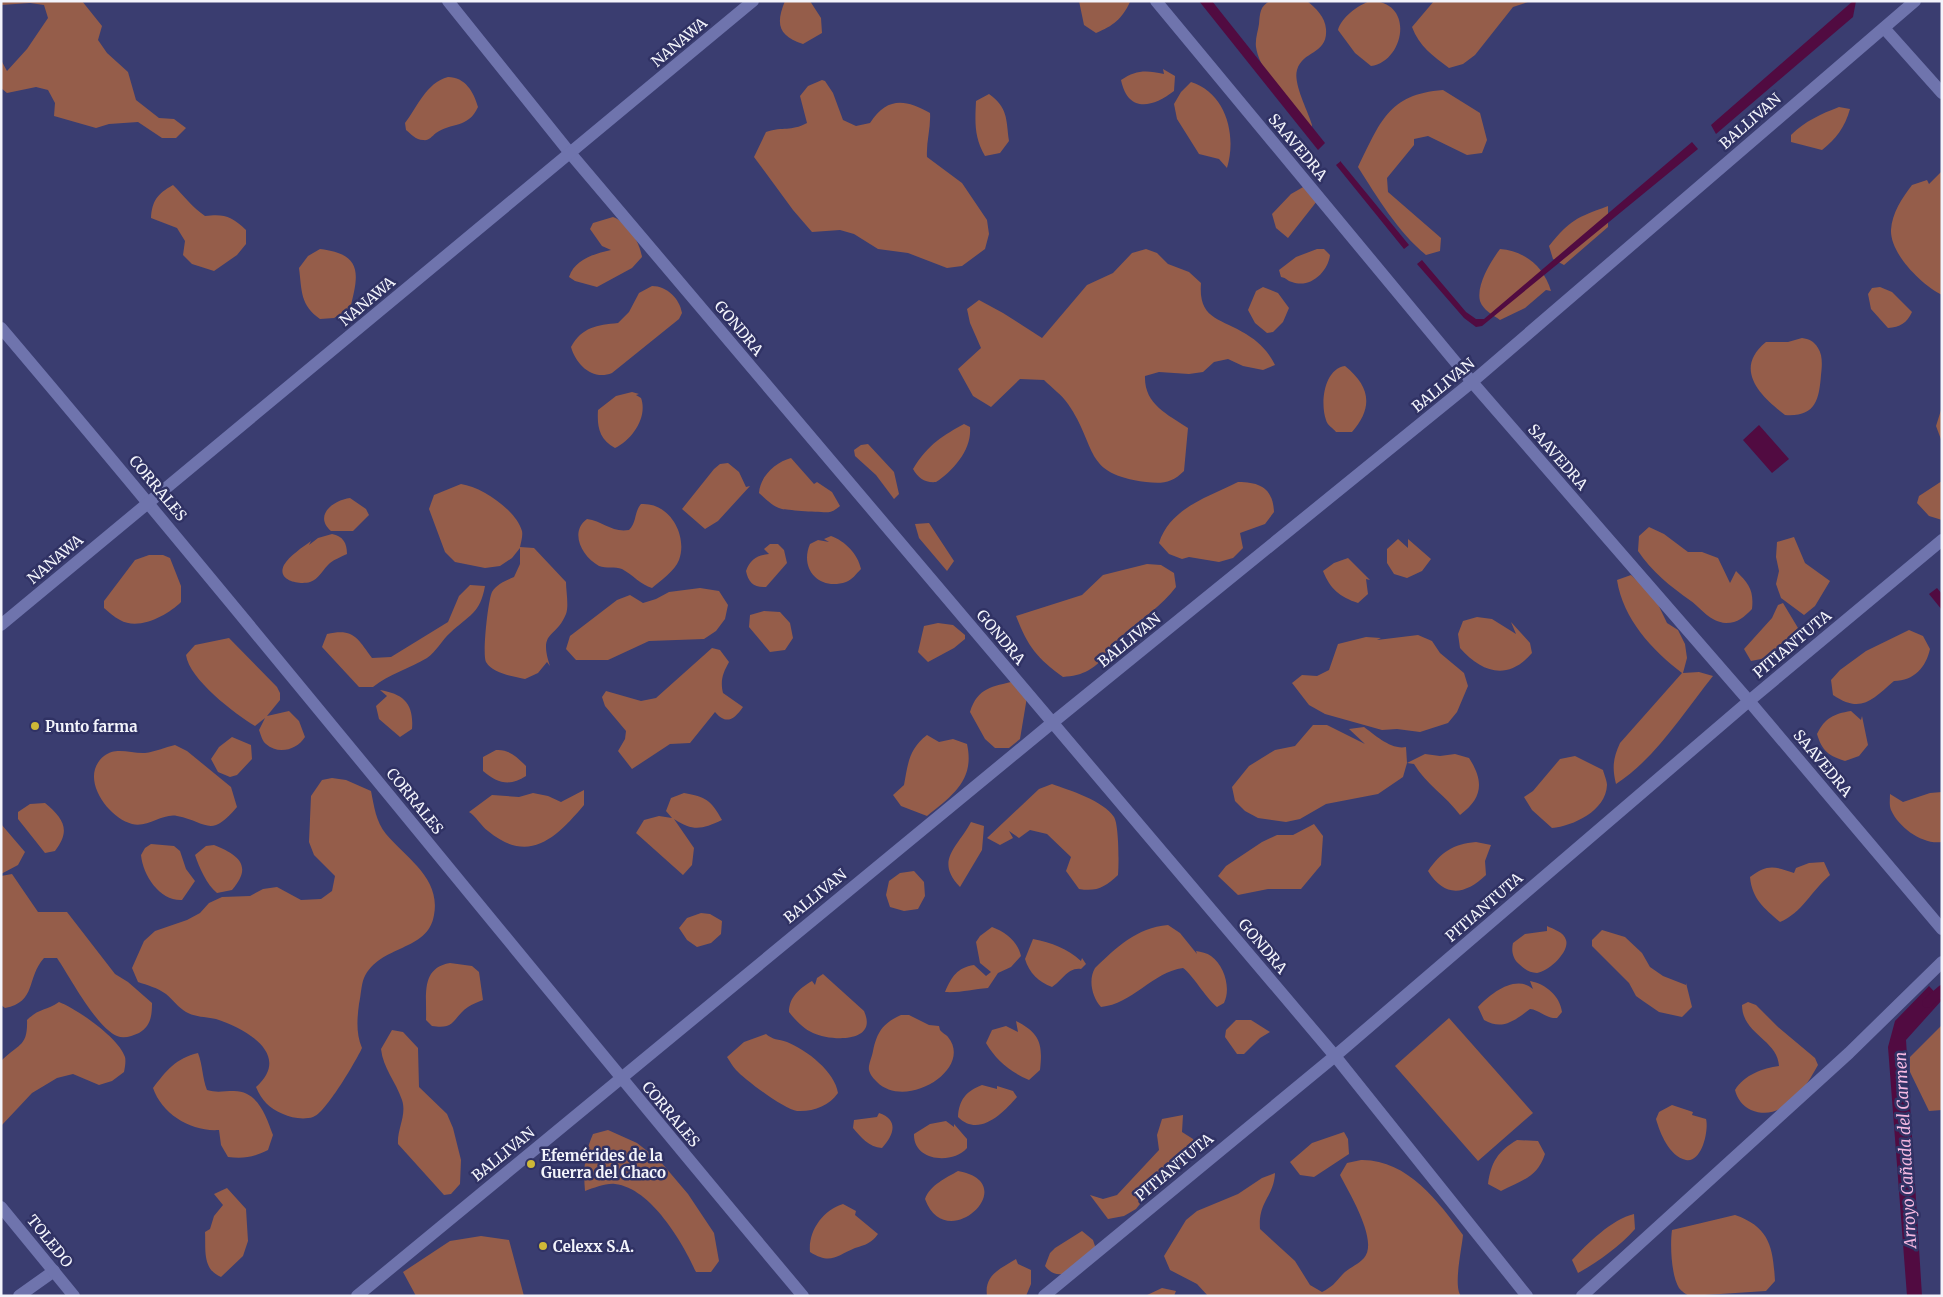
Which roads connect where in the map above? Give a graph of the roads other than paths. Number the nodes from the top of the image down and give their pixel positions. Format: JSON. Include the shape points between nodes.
{"nodes":[{"id":1,"x":448,"y":1,"type":"edge"},
{"id":2,"x":754,"y":1,"type":"edge"},
{"id":3,"x":1156,"y":1,"type":"edge"},
{"id":4,"x":1915,"y":1,"type":"edge"},
{"id":5,"x":1901,"y":6,"type":"edge"},
{"id":6,"x":1884,"y":28,"type":"junction"},
{"id":7,"x":1942,"y":93,"type":"edge"},
{"id":8,"x":570,"y":153,"type":"junction"},
{"id":9,"x":1,"y":328,"type":"edge"},
{"id":10,"x":1472,"y":382,"type":"junction"},
{"id":11,"x":149,"y":502,"type":"junction"},
{"id":12,"x":1942,"y":540,"type":"edge"},
{"id":13,"x":1,"y":625,"type":"edge"},
{"id":14,"x":1749,"y":701,"type":"junction"},
{"id":15,"x":1052,"y":723,"type":"junction"},
{"id":16,"x":1942,"y":929,"type":"edge"},
{"id":17,"x":1942,"y":962,"type":"edge"},
{"id":18,"x":1335,"y":1056,"type":"junction"},
{"id":19,"x":620,"y":1078,"type":"junction"},
{"id":20,"x":1,"y":1207,"type":"edge"},
{"id":21,"x":54,"y":1271,"type":"junction"},
{"id":22,"x":19,"y":1296,"type":"edge"},
{"id":23,"x":74,"y":1296,"type":"edge"},
{"id":24,"x":356,"y":1296,"type":"edge"},
{"id":25,"x":803,"y":1296,"type":"edge"},
{"id":26,"x":1044,"y":1296,"type":"edge"},
{"id":27,"x":1527,"y":1296,"type":"edge"},
{"id":28,"x":1582,"y":1296,"type":"edge"}],
"edges":[{"from":1,"to":8,"type":"street","name":"GONDRA"},
{"from":2,"to":8,"type":"street","name":"NANAWA"},
{"from":3,"to":10,"type":"street","name":"SAAVEDRA"},
{"from":4,"to":5,"type":"street","name":"BALLIVAN"},
{"from":5,"to":6,"type":"street","name":"BALLIVAN"},
{"from":6,"to":7,"type":"street"},
{"from":6,"to":10,"type":"street","name":"BALLIVAN"},
{"from":8,"to":11,"type":"street","name":"NANAWA"},
{"from":8,"to":15,"type":"street","name":"GONDRA"},
{"from":9,"to":11,"type":"street","name":"CORRALES"},
{"from":10,"to":14,"type":"street","name":"SAAVEDRA"},
{"from":10,"to":15,"type":"street","name":"BALLIVAN"},
{"from":11,"to":13,"type":"street","name":"NANAWA"},
{"from":11,"to":19,"type":"street","name":"CORRALES"},
{"from":12,"to":14,"type":"street","name":"PITIANTUTA"},
{"from":14,"to":16,"type":"street","name":"SAAVEDRA"},
{"from":14,"to":18,"type":"street","name":"PITIANTUTA"},
{"from":15,"to":18,"type":"street","name":"GONDRA"},
{"from":15,"to":19,"type":"street","name":"BALLIVAN"},
{"from":17,"to":28,"type":"street","via":[[1849,1053]]},
{"from":18,"to":26,"type":"street","name":"PITIANTUTA"},
{"from":18,"to":27,"type":"street","name":"GONDRA"},
{"from":19,"to":24,"type":"street","name":"BALLIVAN"},
{"from":19,"to":25,"type":"street","name":"CORRALES"},
{"from":20,"to":21,"type":"street","name":"TOLEDO"},
{"from":21,"to":22,"type":"street"},
{"from":21,"to":23,"type":"street","name":"TOLEDO"}]}
